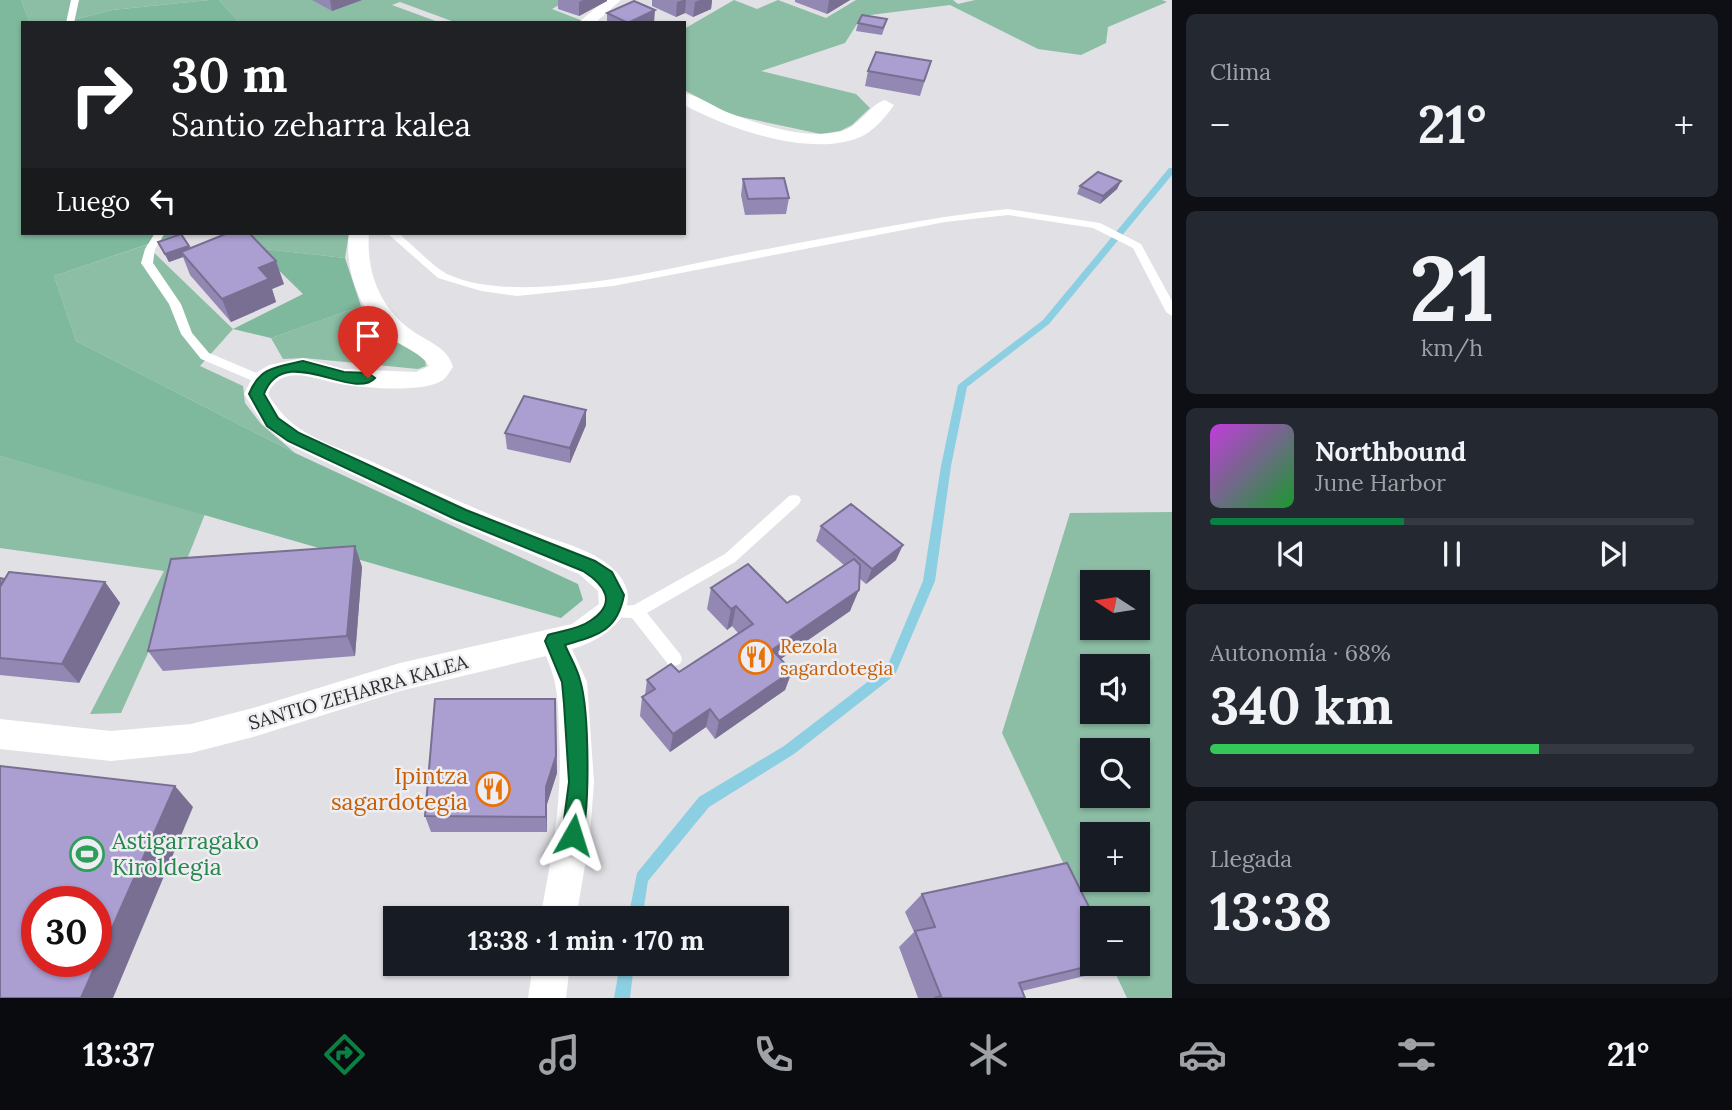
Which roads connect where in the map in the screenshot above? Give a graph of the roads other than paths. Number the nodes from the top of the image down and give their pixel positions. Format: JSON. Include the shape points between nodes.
{"nodes":[{"id":1,"x":75,"y":0,"type":"edge"},
{"id":2,"x":614,"y":0,"type":"edge"},
{"id":3,"x":70,"y":21,"type":"edge"},
{"id":4,"x":588,"y":21,"type":"edge"},
{"id":5,"x":686,"y":99,"type":"edge"},
{"id":6,"x":884,"y":105,"type":"dead end"},
{"id":7,"x":159,"y":235,"type":"edge"},
{"id":8,"x":359,"y":235,"type":"edge"},
{"id":9,"x":394,"y":235,"type":"edge"},
{"id":10,"x":1172,"y":312,"type":"edge"},
{"id":11,"x":262,"y":380,"type":"junction"},
{"id":12,"x":794,"y":500,"type":"dead end"},
{"id":13,"x":624,"y":611,"type":"junction"},
{"id":14,"x":554,"y":641,"type":"junction"},
{"id":15,"x":674,"y":659,"type":"dead end"},
{"id":16,"x":0,"y":734,"type":"edge"},
{"id":17,"x":560,"y":906,"type":"edge"}],
"edges":[{"from":1,"to":3,"type":"lane"},
{"from":2,"to":4,"type":"street"},
{"from":5,"to":6,"type":"street","via":[[725,119],[814,138],[852,134],[875,119]]},
{"from":7,"to":11,"type":"lane","via":[[147,263],[175,304],[187,334],[205,356]]},
{"from":8,"to":11,"type":"street","via":[[355,251],[372,300],[394,329],[439,359],[441,366],[434,375],[416,380],[344,377],[303,366],[277,371]]},
{"from":9,"to":10,"type":"lane","via":[[442,276],[517,292],[613,282],[945,219],[1008,212],[1096,225],[1137,246]]},
{"from":11,"to":13,"type":"street","via":[[256,394],[262,406],[273,422],[294,437],[460,514],[589,566],[606,577]]},
{"from":12,"to":13,"type":"lane","via":[[730,558]]},
{"from":13,"to":14,"type":"street","name":"SANTIO ZEHARRA KALEA","via":[[595,628]]},
{"from":13,"to":15,"type":"lane"},
{"from":14,"to":16,"type":"street","name":"SANTIO ZEHARRA KALEA","via":[[431,668],[199,737],[129,746]]},
{"from":14,"to":17,"type":"street","via":[[572,682],[579,782]]}]}
